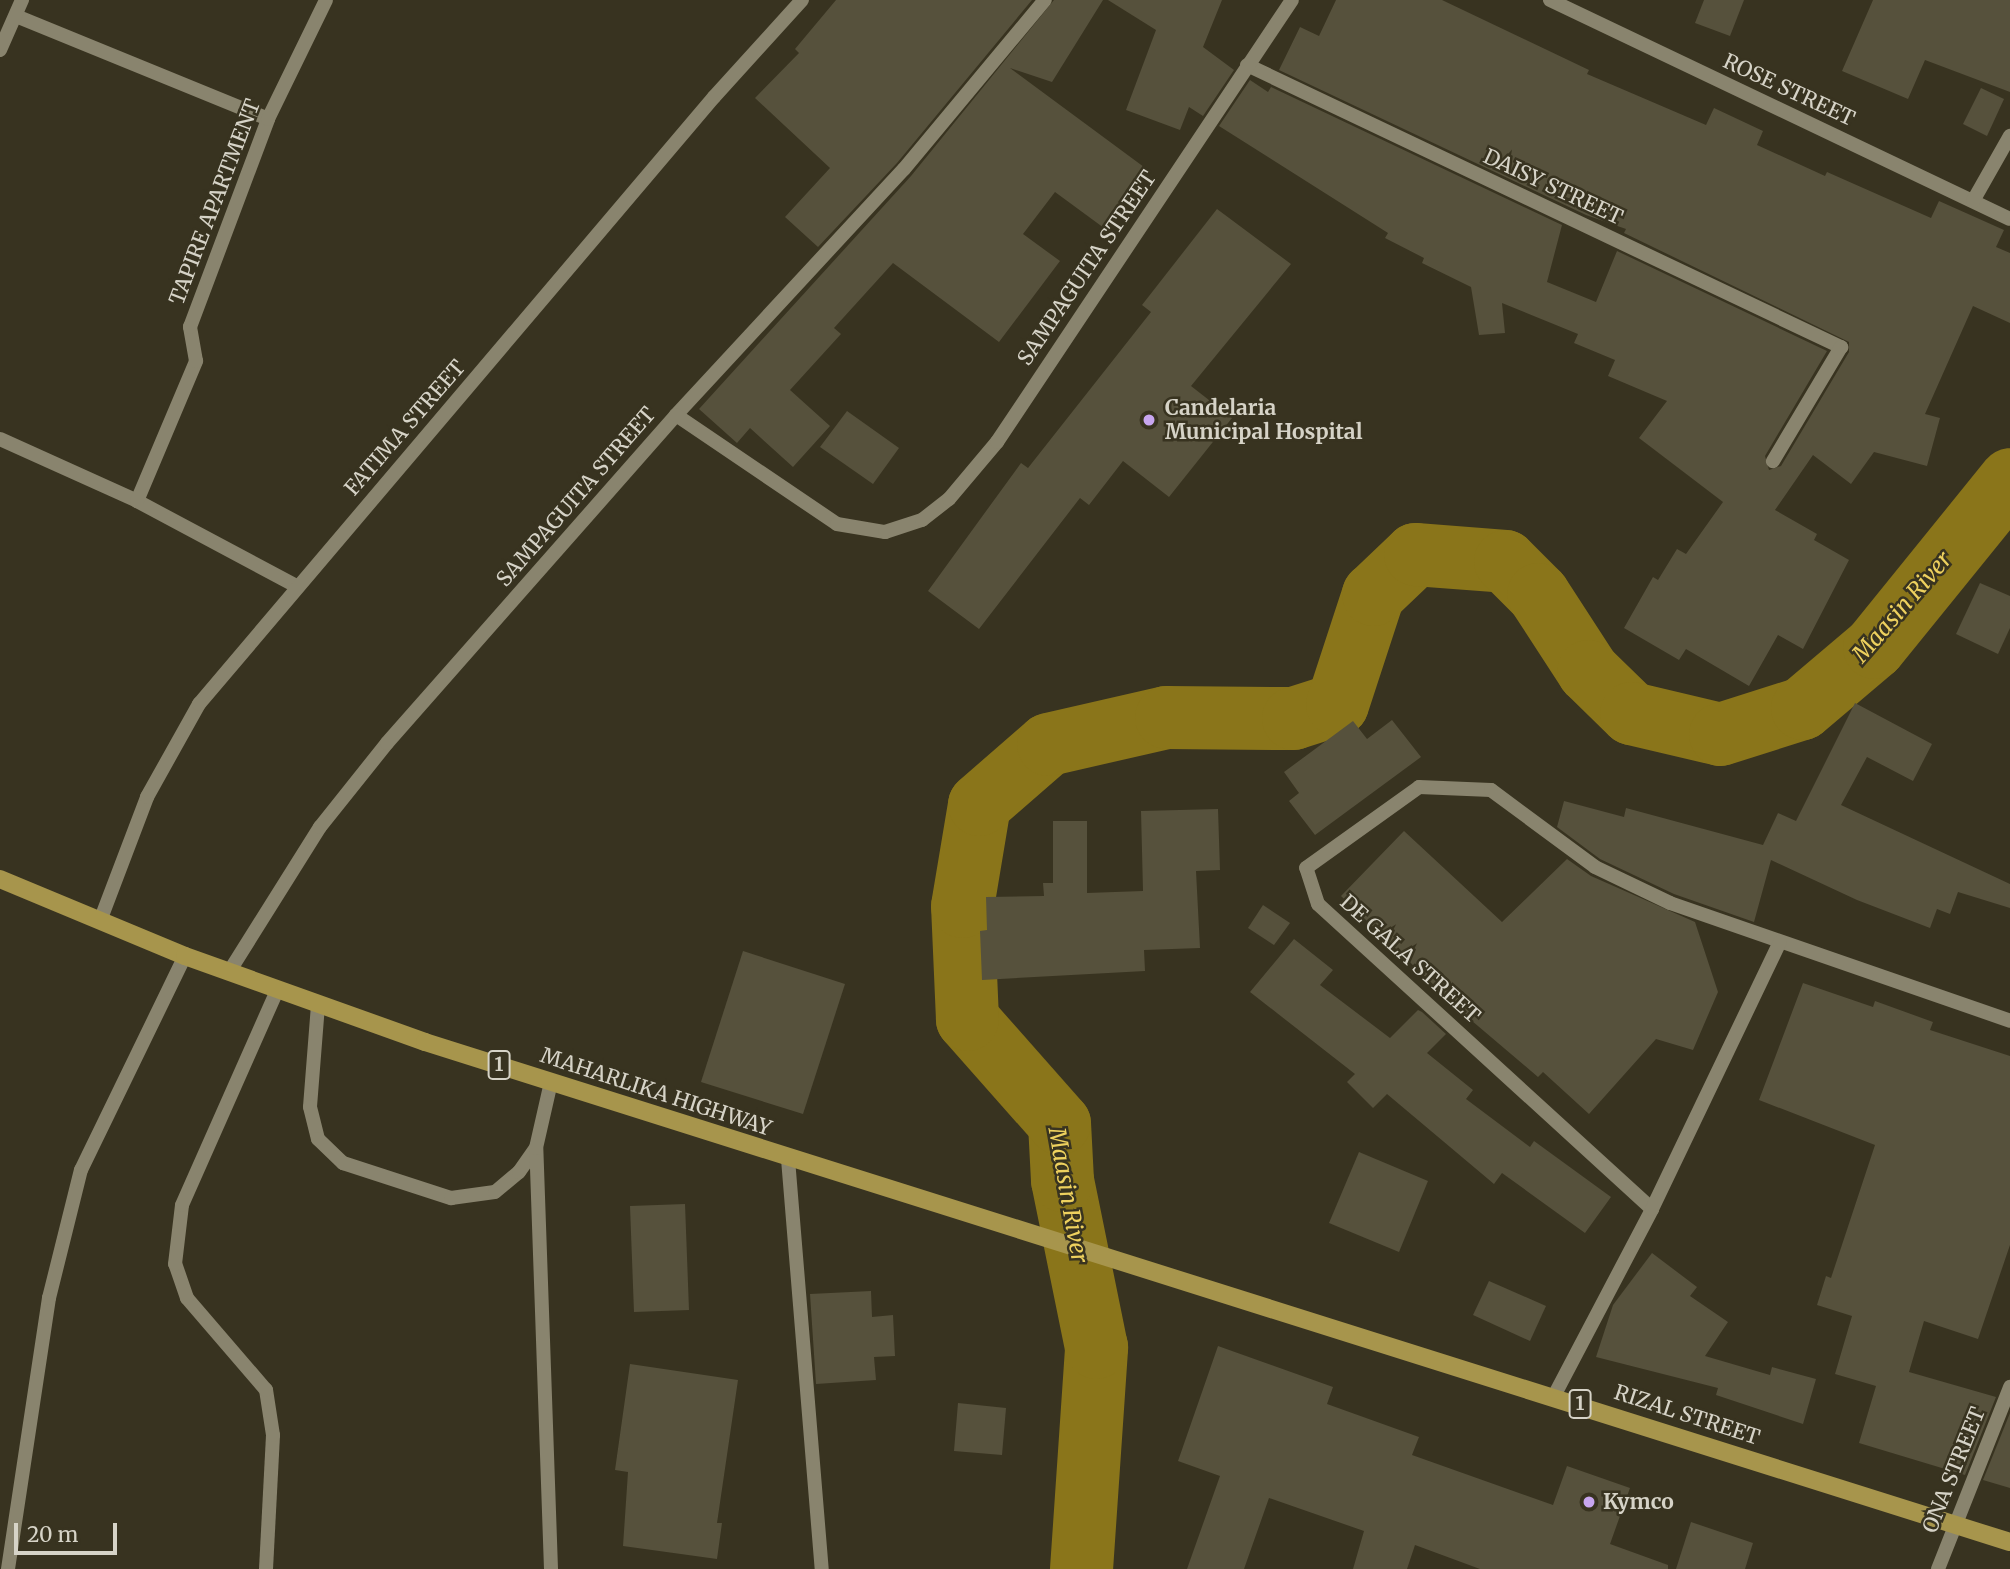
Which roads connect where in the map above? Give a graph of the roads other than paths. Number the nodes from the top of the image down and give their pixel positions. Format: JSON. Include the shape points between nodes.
{"nodes":[{"id":1,"x":22,"y":0,"type":"edge"},
{"id":2,"x":326,"y":0,"type":"edge"},
{"id":3,"x":802,"y":0,"type":"edge"},
{"id":4,"x":1045,"y":0,"type":"edge"},
{"id":5,"x":1292,"y":0,"type":"edge"},
{"id":6,"x":1550,"y":0,"type":"edge"},
{"id":7,"x":16,"y":16,"type":"junction"},
{"id":8,"x":0,"y":50,"type":"edge"},
{"id":9,"x":1247,"y":65,"type":"junction"},
{"id":10,"x":268,"y":119,"type":"junction"},
{"id":11,"x":2010,"y":136,"type":"edge"},
{"id":12,"x":1973,"y":201,"type":"junction"},
{"id":13,"x":2010,"y":219,"type":"edge"},
{"id":14,"x":676,"y":415,"type":"junction"},
{"id":15,"x":0,"y":439,"type":"edge"},
{"id":16,"x":1773,"y":461,"type":"dead end"},
{"id":17,"x":137,"y":501,"type":"junction"},
{"id":18,"x":296,"y":586,"type":"junction"},
{"id":19,"x":0,"y":879,"type":"edge"},
{"id":20,"x":100,"y":921,"type":"junction"},
{"id":21,"x":1780,"y":942,"type":"junction"},
{"id":22,"x":185,"y":956,"type":"junction"},
{"id":23,"x":229,"y":972,"type":"junction"},
{"id":24,"x":277,"y":991,"type":"junction"},
{"id":25,"x":317,"y":1005,"type":"junction"},
{"id":26,"x":2010,"y":1021,"type":"edge"},
{"id":27,"x":551,"y":1082,"type":"junction"},
{"id":28,"x":536,"y":1148,"type":"junction"},
{"id":29,"x":788,"y":1159,"type":"junction"},
{"id":30,"x":1652,"y":1209,"type":"junction"},
{"id":31,"x":1148,"y":1269,"type":"joint"},
{"id":32,"x":2010,"y":1387,"type":"edge"},
{"id":33,"x":1554,"y":1396,"type":"junction"},
{"id":34,"x":1953,"y":1524,"type":"junction"},
{"id":35,"x":2010,"y":1542,"type":"edge"},
{"id":36,"x":8,"y":1569,"type":"edge"},
{"id":37,"x":266,"y":1569,"type":"edge"},
{"id":38,"x":551,"y":1569,"type":"edge"},
{"id":39,"x":822,"y":1569,"type":"edge"},
{"id":40,"x":1938,"y":1569,"type":"edge"}],
"edges":[{"from":1,"to":7,"type":"street"},
{"from":2,"to":10,"type":"street","name":"TAPIRE APARTMENT"},
{"from":3,"to":18,"type":"street","name":"FATIMA STREET"},
{"from":4,"to":14,"type":"street","via":[[904,169]]},
{"from":5,"to":9,"type":"street","name":"SAMPAGUITA STREET"},
{"from":6,"to":12,"type":"street","name":"ROSE STREET"},
{"from":7,"to":8,"type":"street"},
{"from":7,"to":10,"type":"street"},
{"from":9,"to":14,"type":"street","name":"SAMPAGUITA STREET","via":[[997,442],[949,499],[922,520],[885,532],[837,524]]},
{"from":9,"to":16,"type":"street","name":"DAISY STREET","via":[[1841,347]]},
{"from":10,"to":17,"type":"street","name":"TAPIRE APARTMENT","via":[[190,327],[196,361]]},
{"from":11,"to":12,"type":"street"},
{"from":12,"to":13,"type":"street","name":"ROSE STREET"},
{"from":14,"to":23,"type":"street","name":"SAMPAGUITA STREET","via":[[328,817]]},
{"from":15,"to":17,"type":"street"},
{"from":17,"to":18,"type":"street"},
{"from":18,"to":20,"type":"street","name":"FATIMA STREET","via":[[199,704],[147,797]]},
{"from":19,"to":20,"type":"main road","name":"MAHARLIKA HIGHWAY","number":"1"},
{"from":20,"to":22,"type":"main road","name":"MAHARLIKA HIGHWAY","number":"1"},
{"from":21,"to":26,"type":"street","name":"DE GALA STREET"},
{"from":21,"to":30,"type":"street"},
{"from":21,"to":30,"type":"street","name":"DE GALA STREET","via":[[1670,903],[1595,867],[1491,790],[1419,787],[1306,868],[1318,904]]},
{"from":22,"to":23,"type":"main road","name":"MAHARLIKA HIGHWAY","number":"1"},
{"from":22,"to":36,"type":"street","via":[[81,1170],[48,1298]]},
{"from":23,"to":24,"type":"main road","name":"MAHARLIKA HIGHWAY","number":"1"},
{"from":24,"to":25,"type":"main road","name":"MAHARLIKA HIGHWAY","number":"1"},
{"from":24,"to":37,"type":"street","via":[[181,1205],[175,1264],[187,1298],[266,1390],[273,1435]]},
{"from":25,"to":27,"type":"main road","name":"MAHARLIKA HIGHWAY","number":"1"},
{"from":25,"to":28,"type":"street","via":[[310,1107],[318,1139],[343,1163],[451,1198],[495,1192],[519,1172]]},
{"from":27,"to":28,"type":"street"},
{"from":27,"to":29,"type":"main road","name":"MAHARLIKA HIGHWAY","number":"1"},
{"from":28,"to":38,"type":"street"},
{"from":29,"to":31,"type":"main road","name":"MAHARLIKA HIGHWAY","number":"1"},
{"from":29,"to":39,"type":"street"},
{"from":30,"to":33,"type":"street"},
{"from":31,"to":33,"type":"main road","name":"RIZAL STREET","number":"1"},
{"from":32,"to":34,"type":"street","name":"ONA STREET"},
{"from":33,"to":34,"type":"main road","name":"RIZAL STREET","number":"1"},
{"from":34,"to":35,"type":"main road","name":"RIZAL STREET","number":"1"},
{"from":34,"to":40,"type":"street","name":"ONA STREET"}]}
